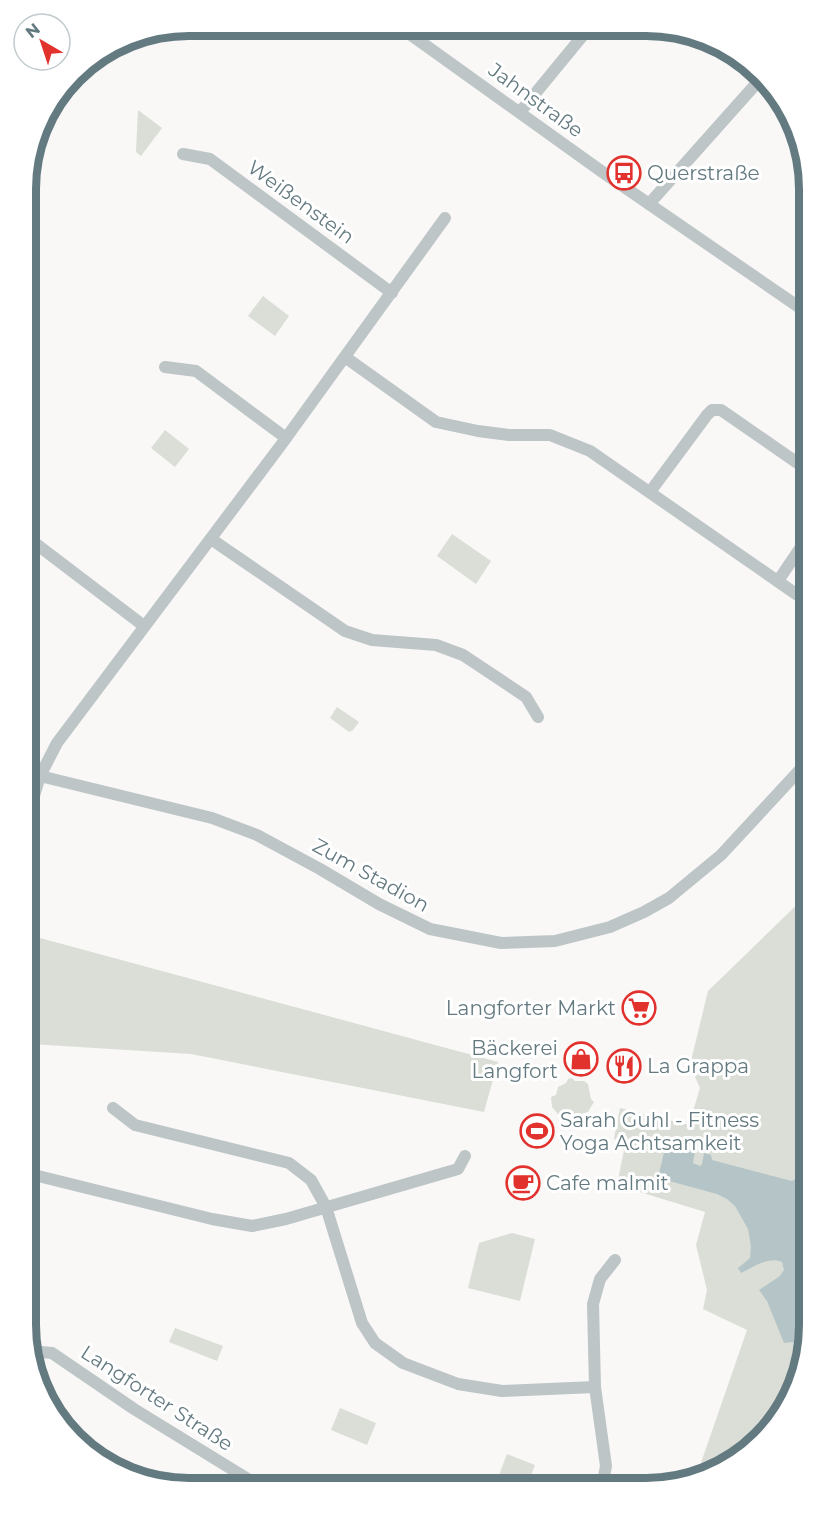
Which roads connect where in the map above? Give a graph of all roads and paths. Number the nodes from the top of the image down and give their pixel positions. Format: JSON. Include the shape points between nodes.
{"nodes":[{"id":1,"x":413,"y":36,"type":"edge"},
{"id":2,"x":582,"y":36,"type":"edge"},
{"id":3,"x":758,"y":85,"type":"edge"},
{"id":4,"x":520,"y":112,"type":"junction"},
{"id":5,"x":183,"y":154,"type":"dead end"},
{"id":6,"x":649,"y":204,"type":"junction"},
{"id":7,"x":445,"y":218,"type":"dead end"},
{"id":8,"x":392,"y":293,"type":"junction"},
{"id":9,"x":799,"y":307,"type":"edge"},
{"id":10,"x":345,"y":357,"type":"junction"},
{"id":11,"x":165,"y":367,"type":"dead end"},
{"id":12,"x":286,"y":438,"type":"junction"},
{"id":13,"x":799,"y":464,"type":"edge"},
{"id":14,"x":650,"y":492,"type":"junction"},
{"id":15,"x":211,"y":539,"type":"junction"},
{"id":16,"x":36,"y":544,"type":"edge"},
{"id":17,"x":799,"y":550,"type":"edge"},
{"id":18,"x":778,"y":581,"type":"junction"},
{"id":19,"x":799,"y":596,"type":"edge"},
{"id":20,"x":144,"y":626,"type":"junction"},
{"id":21,"x":538,"y":717,"type":"dead end"},
{"id":22,"x":799,"y":771,"type":"edge"},
{"id":23,"x":40,"y":776,"type":"junction"},
{"id":24,"x":36,"y":789,"type":"edge"},
{"id":25,"x":113,"y":1108,"type":"dead end"},
{"id":26,"x":465,"y":1156,"type":"dead end"},
{"id":27,"x":36,"y":1175,"type":"edge"},
{"id":28,"x":326,"y":1207,"type":"junction"},
{"id":29,"x":615,"y":1260,"type":"dead end"},
{"id":30,"x":38,"y":1352,"type":"edge"},
{"id":31,"x":595,"y":1387,"type":"junction"},
{"id":32,"x":246,"y":1478,"type":"edge"},
{"id":33,"x":604,"y":1478,"type":"edge"}],
"edges":[{"from":1,"to":4,"type":"street","name":"Jahnstraße"},
{"from":2,"to":4,"type":"street"},
{"from":3,"to":6,"type":"street"},
{"from":4,"to":6,"type":"street","name":"Jahnstraße"},
{"from":5,"to":8,"type":"street","name":"Weißenstein","via":[[210,159]]},
{"from":6,"to":9,"type":"street","name":"Jahnstraße"},
{"from":7,"to":8,"type":"street"},
{"from":8,"to":10,"type":"street"},
{"from":10,"to":12,"type":"street"},
{"from":10,"to":14,"type":"street","via":[[436,422],[509,435],[550,435],[590,451]]},
{"from":11,"to":12,"type":"street","via":[[196,371]]},
{"from":12,"to":15,"type":"street"},
{"from":13,"to":14,"type":"street","via":[[720,410],[712,410]]},
{"from":14,"to":18,"type":"street"},
{"from":15,"to":20,"type":"street"},
{"from":15,"to":21,"type":"street","via":[[345,631],[372,640],[436,645],[463,655],[526,697]]},
{"from":16,"to":20,"type":"street"},
{"from":17,"to":18,"type":"street"},
{"from":18,"to":19,"type":"street"},
{"from":20,"to":23,"type":"street","via":[[57,743]]},
{"from":22,"to":23,"type":"street","name":"Zum Stadion","via":[[721,855],[669,898],[645,912],[610,927],[555,941],[501,943],[430,929],[257,835],[212,818]]},
{"from":23,"to":24,"type":"street"},
{"from":25,"to":28,"type":"street","via":[[135,1125],[289,1163],[311,1180]]},
{"from":26,"to":28,"type":"street","via":[[458,1169]]},
{"from":27,"to":28,"type":"street","via":[[252,1226]]},
{"from":28,"to":31,"type":"street","via":[[362,1323],[375,1343],[403,1363],[458,1384],[502,1391]]},
{"from":29,"to":31,"type":"street","via":[[600,1279],[593,1304]]},
{"from":30,"to":32,"type":"street","name":"Langforter Straße","via":[[52,1353]]},
{"from":31,"to":33,"type":"street","via":[[606,1466]]}]}
